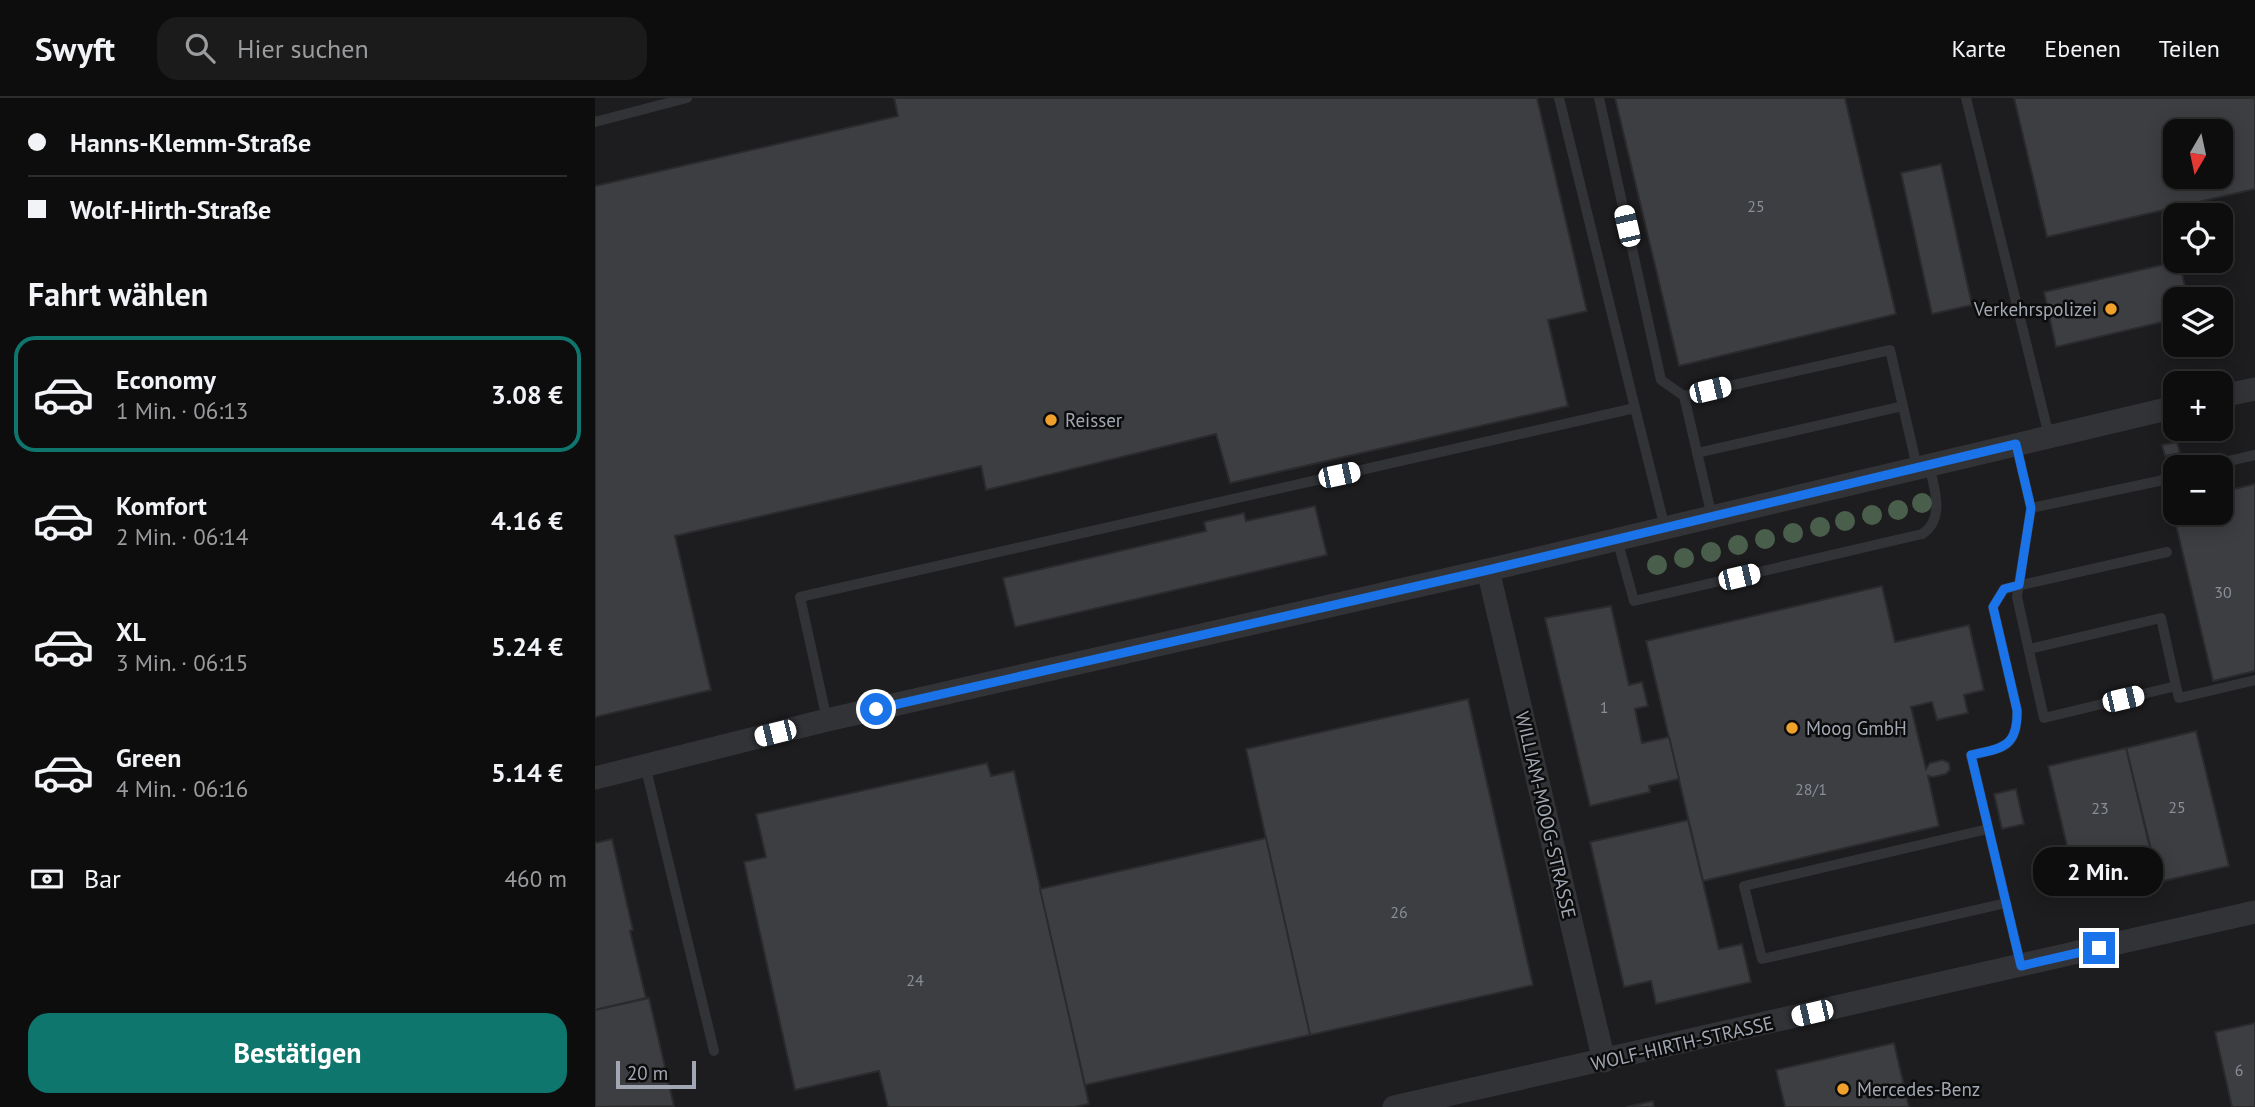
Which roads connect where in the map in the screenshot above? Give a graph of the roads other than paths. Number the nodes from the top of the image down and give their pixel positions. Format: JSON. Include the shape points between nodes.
{"nodes":[{"id":1,"x":687,"y":98,"type":"edge"},
{"id":2,"x":1559,"y":98,"type":"edge"},
{"id":3,"x":1599,"y":98,"type":"edge"},
{"id":4,"x":1966,"y":98,"type":"edge"},
{"id":5,"x":595,"y":122,"type":"edge"},
{"id":6,"x":2255,"y":389,"type":"edge"},
{"id":7,"x":2233,"y":394,"type":"edge"},
{"id":8,"x":1684,"y":396,"type":"junction"},
{"id":9,"x":1903,"y":406,"type":"junction"},
{"id":10,"x":1635,"y":408,"type":"junction"},
{"id":11,"x":2163,"y":410,"type":"edge"},
{"id":12,"x":2049,"y":436,"type":"junction"},
{"id":13,"x":2016,"y":444,"type":"junction"},
{"id":14,"x":1697,"y":453,"type":"junction"},
{"id":15,"x":2255,"y":455,"type":"edge"},
{"id":16,"x":2233,"y":460,"type":"edge"},
{"id":17,"x":1923,"y":466,"type":"junction"},
{"id":18,"x":2163,"y":480,"type":"edge"},
{"id":19,"x":2031,"y":508,"type":"junction"},
{"id":20,"x":1712,"y":517,"type":"junction"},
{"id":21,"x":1665,"y":528,"type":"junction"},
{"id":22,"x":1617,"y":539,"type":"junction"},
{"id":23,"x":2167,"y":552,"type":"dead end"},
{"id":24,"x":1488,"y":570,"type":"junction"},
{"id":25,"x":2019,"y":585,"type":"junction"},
{"id":26,"x":2029,"y":649,"type":"junction"},
{"id":27,"x":2255,"y":680,"type":"edge"},
{"id":28,"x":2176,"y":686,"type":"junction"},
{"id":29,"x":827,"y":720,"type":"junction"},
{"id":30,"x":645,"y":765,"type":"junction"},
{"id":31,"x":595,"y":778,"type":"edge"},
{"id":32,"x":1988,"y":829,"type":"junction"},
{"id":33,"x":2006,"y":903,"type":"junction"},
{"id":34,"x":2255,"y":912,"type":"edge"},
{"id":35,"x":2021,"y":966,"type":"junction"},
{"id":36,"x":714,"y":1051,"type":"dead end"},
{"id":37,"x":1604,"y":1061,"type":"junction"},
{"id":38,"x":1394,"y":1107,"type":"edge"}],
"edges":[{"from":1,"to":5,"type":"lane"},
{"from":2,"to":10,"type":"lane"},
{"from":3,"to":8,"type":"lane","via":[[1661,380]]},
{"from":4,"to":12,"type":"lane"},
{"from":6,"to":7,"type":"street"},
{"from":8,"to":9,"type":"lane","via":[[1890,350]]},
{"from":8,"to":14,"type":"lane"},
{"from":9,"to":14,"type":"lane"},
{"from":9,"to":17,"type":"lane"},
{"from":10,"to":21,"type":"lane"},
{"from":10,"to":29,"type":"lane","via":[[800,597]]},
{"from":11,"to":12,"type":"street"},
{"from":12,"to":13,"type":"street"},
{"from":13,"to":17,"type":"street"},
{"from":13,"to":19,"type":"lane"},
{"from":14,"to":20,"type":"lane"},
{"from":15,"to":16,"type":"lane"},
{"from":17,"to":20,"type":"street"},
{"from":17,"to":22,"type":"lane","via":[[1936,499],[1933,522],[1922,534],[1634,601]]},
{"from":18,"to":19,"type":"lane"},
{"from":19,"to":25,"type":"lane"},
{"from":20,"to":21,"type":"street"},
{"from":21,"to":22,"type":"street"},
{"from":22,"to":24,"type":"street"},
{"from":23,"to":25,"type":"lane"},
{"from":24,"to":29,"type":"street"},
{"from":24,"to":37,"type":"street","name":"WILLIAM-MOOG-STRASSE"},
{"from":25,"to":26,"type":"lane","via":[[2017,597]]},
{"from":25,"to":32,"type":"lane","via":[[2004,589],[1993,607],[2017,710],[2015,732],[2002,748],[1971,755]]},
{"from":26,"to":28,"type":"lane","via":[[2161,618]]},
{"from":26,"to":28,"type":"lane","via":[[2044,718]]},
{"from":27,"to":28,"type":"lane","via":[[2179,698]]},
{"from":29,"to":30,"type":"street"},
{"from":30,"to":31,"type":"street"},
{"from":30,"to":36,"type":"lane"},
{"from":32,"to":33,"type":"lane"},
{"from":32,"to":33,"type":"lane","via":[[1744,886],[1762,959]]},
{"from":33,"to":35,"type":"lane"},
{"from":34,"to":35,"type":"street","name":"WOLF-HIRTH-STRASSE"},
{"from":35,"to":37,"type":"street","name":"WOLF-HIRTH-STRASSE"},
{"from":37,"to":38,"type":"street","name":"WOLF-HIRTH-STRASSE"}]}
